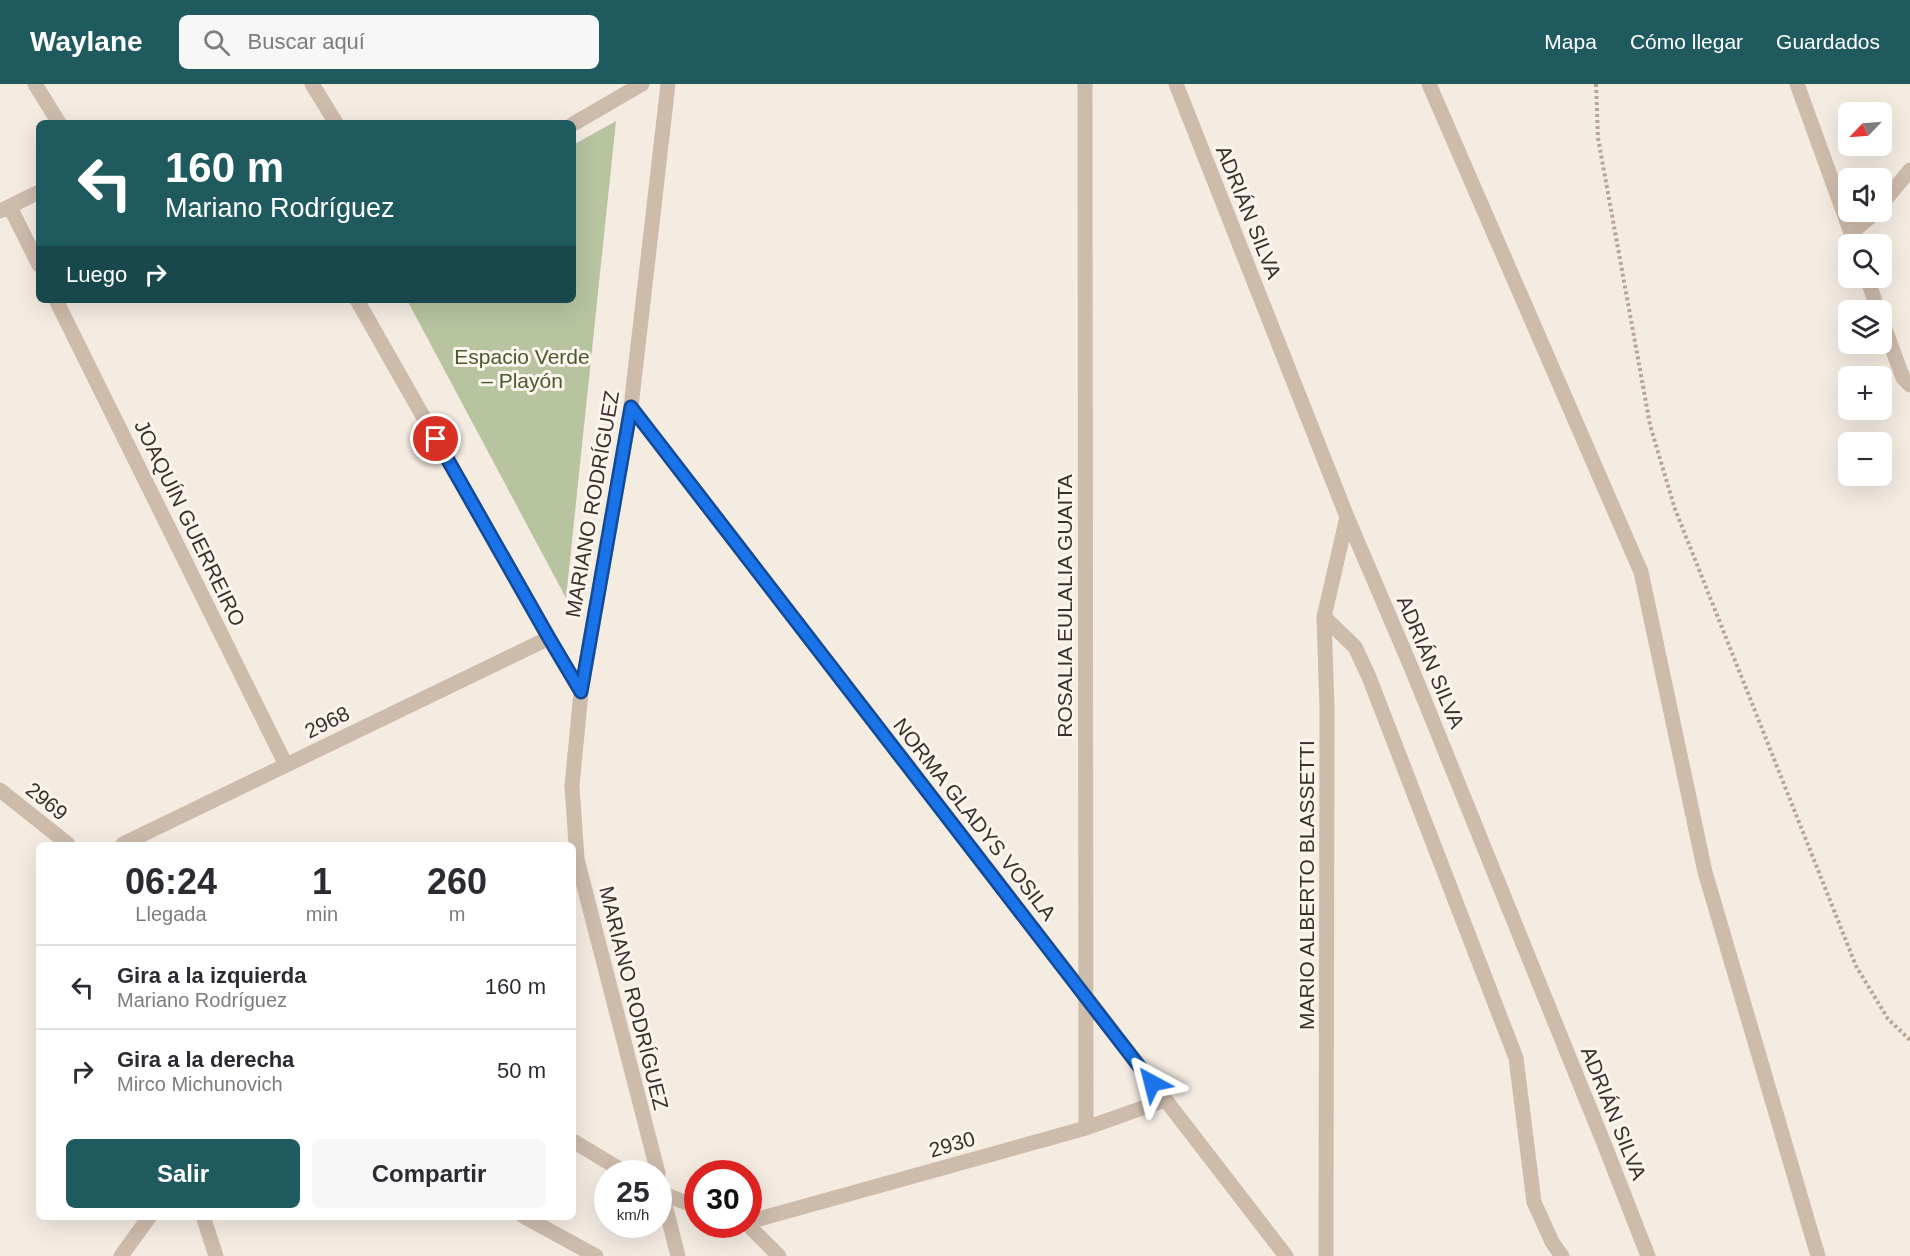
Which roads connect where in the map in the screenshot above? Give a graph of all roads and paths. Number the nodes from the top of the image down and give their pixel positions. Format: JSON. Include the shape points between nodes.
{"nodes":[{"id":1,"x":35,"y":84,"type":"edge"},
{"id":2,"x":312,"y":84,"type":"edge"},
{"id":3,"x":642,"y":84,"type":"edge"},
{"id":4,"x":668,"y":84,"type":"edge"},
{"id":5,"x":1085,"y":84,"type":"edge"},
{"id":6,"x":1176,"y":84,"type":"edge"},
{"id":7,"x":1429,"y":84,"type":"edge"},
{"id":8,"x":1596,"y":84,"type":"edge"},
{"id":9,"x":1797,"y":84,"type":"edge"},
{"id":10,"x":56,"y":120,"type":"edge"},
{"id":11,"x":334,"y":120,"type":"edge"},
{"id":12,"x":576,"y":122,"type":"edge"},
{"id":13,"x":1910,"y":170,"type":"edge"},
{"id":14,"x":1892,"y":192,"type":"edge"},
{"id":15,"x":36,"y":194,"type":"edge"},
{"id":16,"x":5,"y":209,"type":"edge"},
{"id":17,"x":1867,"y":222,"type":"edge"},
{"id":18,"x":1851,"y":234,"type":"edge"},
{"id":19,"x":1857,"y":234,"type":"edge"},
{"id":20,"x":36,"y":260,"type":"edge"},
{"id":21,"x":57,"y":303,"type":"edge"},
{"id":22,"x":359,"y":303,"type":"edge"},
{"id":23,"x":1892,"y":348,"type":"edge"},
{"id":24,"x":1910,"y":385,"type":"edge"},
{"id":25,"x":631,"y":407,"type":"junction"},
{"id":26,"x":1347,"y":517,"type":"junction"},
{"id":27,"x":1324,"y":617,"type":"junction"},
{"id":28,"x":549,"y":638,"type":"junction"},
{"id":29,"x":581,"y":692,"type":"junction"},
{"id":30,"x":286,"y":765,"type":"junction"},
{"id":31,"x":0,"y":790,"type":"edge"},
{"id":32,"x":65,"y":842,"type":"edge"},
{"id":33,"x":127,"y":842,"type":"edge"},
{"id":34,"x":576,"y":842,"type":"edge"},
{"id":35,"x":576,"y":844,"type":"edge"},
{"id":36,"x":1085,"y":997,"type":"junction"},
{"id":37,"x":1910,"y":1040,"type":"edge"},
{"id":38,"x":1165,"y":1100,"type":"junction"},
{"id":39,"x":1086,"y":1128,"type":"junction"},
{"id":40,"x":576,"y":1143,"type":"edge"},
{"id":41,"x":604,"y":1160,"type":"edge"},
{"id":42,"x":654,"y":1160,"type":"edge"},
{"id":43,"x":762,"y":1219,"type":"edge"},
{"id":44,"x":147,"y":1220,"type":"edge"},
{"id":45,"x":204,"y":1220,"type":"edge"},
{"id":46,"x":530,"y":1220,"type":"edge"},
{"id":47,"x":672,"y":1234,"type":"edge"},
{"id":48,"x":762,"y":1238,"type":"edge"},
{"id":49,"x":121,"y":1256,"type":"edge"},
{"id":50,"x":216,"y":1256,"type":"edge"},
{"id":51,"x":596,"y":1256,"type":"edge"},
{"id":52,"x":678,"y":1256,"type":"edge"},
{"id":53,"x":779,"y":1256,"type":"edge"},
{"id":54,"x":1286,"y":1256,"type":"edge"},
{"id":55,"x":1326,"y":1256,"type":"edge"},
{"id":56,"x":1562,"y":1256,"type":"edge"},
{"id":57,"x":1648,"y":1256,"type":"edge"},
{"id":58,"x":1818,"y":1256,"type":"edge"}],
"edges":[{"from":1,"to":10,"type":"street"},
{"from":2,"to":11,"type":"street"},
{"from":3,"to":12,"type":"street"},
{"from":4,"to":25,"type":"street","name":"MARIANO RODRÍGUEZ"},
{"from":5,"to":36,"type":"street","name":"ROSALIA EULALIA GUAITA"},
{"from":6,"to":26,"type":"street","name":"ADRIÁN SILVA"},
{"from":7,"to":58,"type":"street","via":[[1641,572],[1705,872]]},
{"from":8,"to":37,"type":"path","via":[[1598,138],[1645,403],[1675,508],[1856,966],[1888,1019]]},
{"from":9,"to":18,"type":"street"},
{"from":13,"to":14,"type":"street"},
{"from":15,"to":16,"type":"street"},
{"from":16,"to":20,"type":"street"},
{"from":17,"to":19,"type":"street"},
{"from":21,"to":30,"type":"street","name":"JOAQUÍN GUERREIRO"},
{"from":22,"to":28,"type":"street"},
{"from":23,"to":24,"type":"street","via":[[1903,378]]},
{"from":25,"to":29,"type":"street","name":"MARIANO RODRÍGUEZ"},
{"from":25,"to":36,"type":"street","name":"NORMA GLADYS VOSILA"},
{"from":26,"to":27,"type":"street","name":"MARIO ALBERTO BLASSETTI"},
{"from":26,"to":57,"type":"street","name":"ADRIÁN SILVA"},
{"from":27,"to":55,"type":"street","name":"MARIO ALBERTO BLASSETTI"},
{"from":27,"to":56,"type":"street","via":[[1355,647],[1369,676],[1516,1058],[1534,1202]]},
{"from":28,"to":29,"type":"street"},
{"from":28,"to":30,"type":"street","name":"2968"},
{"from":29,"to":34,"type":"street","name":"MARIANO RODRÍGUEZ","via":[[572,786]]},
{"from":30,"to":33,"type":"street","name":"2968"},
{"from":31,"to":32,"type":"street","name":"2969"},
{"from":35,"to":42,"type":"street","name":"MARIANO RODRÍGUEZ"},
{"from":36,"to":38,"type":"street","name":"NORMA GLADYS VOSILA"},
{"from":36,"to":39,"type":"street","name":"ROSALIA EULALIA GUAITA"},
{"from":38,"to":39,"type":"street","name":"2930"},
{"from":38,"to":54,"type":"street","name":"NORMA GLADYS VOSILA"},
{"from":39,"to":43,"type":"street","name":"2930"},
{"from":40,"to":41,"type":"street"},
{"from":44,"to":49,"type":"street"},
{"from":45,"to":50,"type":"street"},
{"from":46,"to":51,"type":"street"},
{"from":47,"to":52,"type":"street","name":"MARIANO RODRÍGUEZ"},
{"from":48,"to":53,"type":"street"}]}
